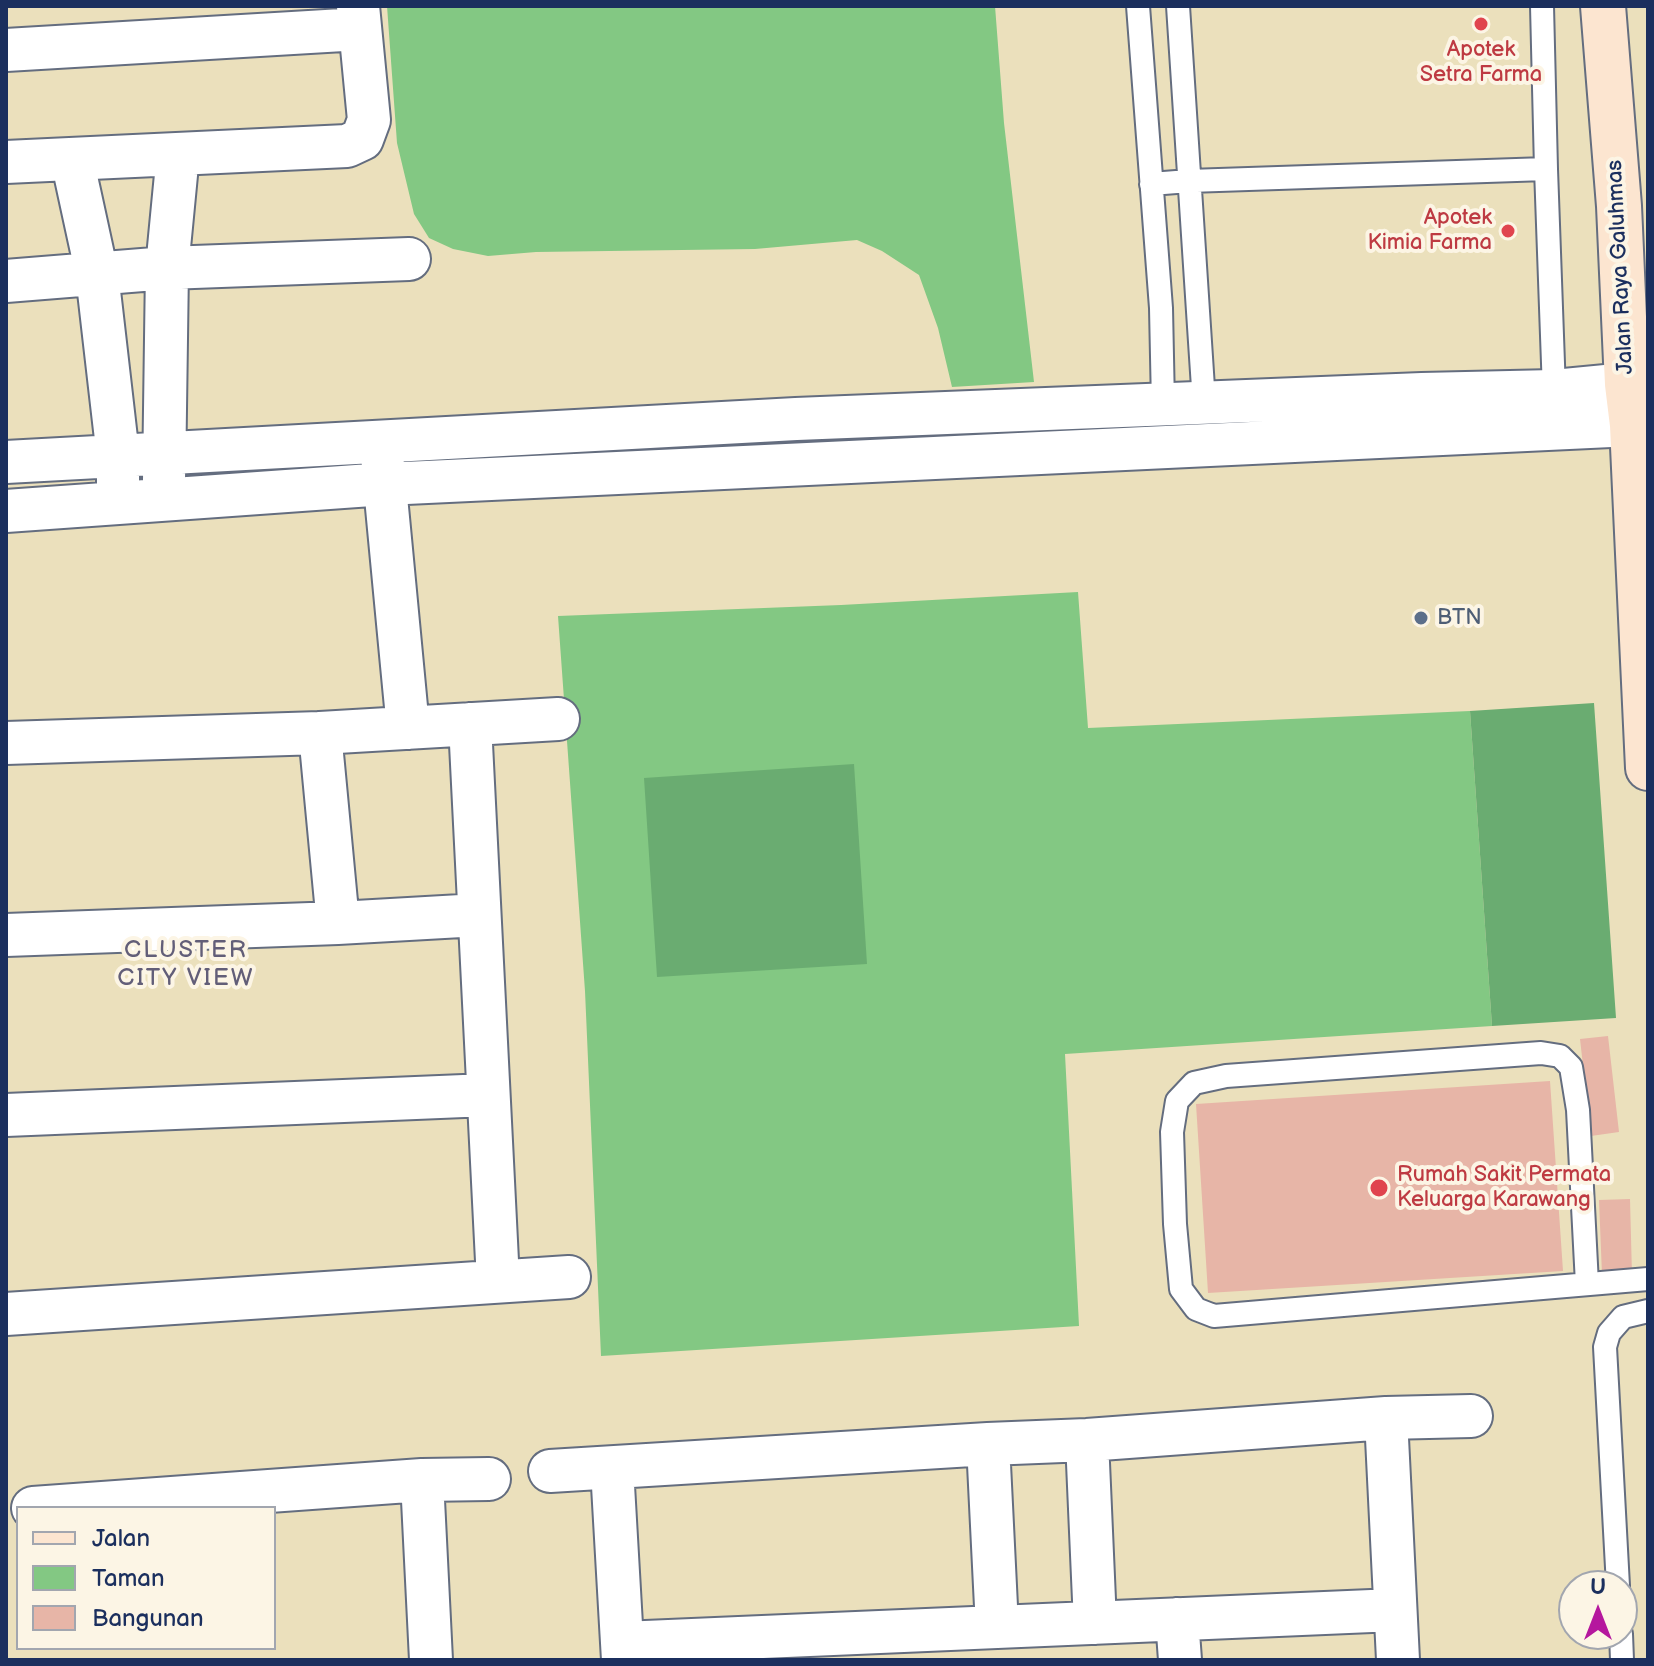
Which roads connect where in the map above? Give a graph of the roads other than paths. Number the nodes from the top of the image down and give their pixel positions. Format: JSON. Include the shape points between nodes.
{"nodes":[{"id":1,"x":1138,"y":6,"type":"edge"},
{"id":2,"x":1178,"y":6,"type":"edge"},
{"id":3,"x":1542,"y":6,"type":"edge"},
{"id":4,"x":1603,"y":6,"type":"edge"},
{"id":5,"x":359,"y":17,"type":"edge"},
{"id":6,"x":6,"y":50,"type":"edge"},
{"id":7,"x":178,"y":154,"type":"junction"},
{"id":8,"x":72,"y":159,"type":"junction"},
{"id":9,"x":6,"y":162,"type":"edge"},
{"id":10,"x":1546,"y":169,"type":"junction"},
{"id":11,"x":1189,"y":181,"type":"junction"},
{"id":12,"x":1151,"y":184,"type":"junction"},
{"id":13,"x":409,"y":259,"type":"dead end"},
{"id":14,"x":167,"y":268,"type":"junction"},
{"id":15,"x":97,"y":274,"type":"junction"},
{"id":16,"x":6,"y":281,"type":"edge"},
{"id":17,"x":1554,"y":391,"type":"junction"},
{"id":18,"x":1204,"y":403,"type":"junction"},
{"id":19,"x":1163,"y":405,"type":"junction"},
{"id":20,"x":1629,"y":405,"type":"junction"},
{"id":21,"x":381,"y":442,"type":"junction"},
{"id":22,"x":164,"y":454,"type":"junction"},
{"id":23,"x":118,"y":456,"type":"junction"},
{"id":24,"x":6,"y":462,"type":"edge"},
{"id":25,"x":385,"y":484,"type":"junction"},
{"id":26,"x":165,"y":500,"type":"junction"},
{"id":27,"x":118,"y":503,"type":"junction"},
{"id":28,"x":6,"y":511,"type":"edge"},
{"id":29,"x":558,"y":719,"type":"dead end"},
{"id":30,"x":470,"y":724,"type":"junction"},
{"id":31,"x":408,"y":728,"type":"junction"},
{"id":32,"x":320,"y":733,"type":"junction"},
{"id":33,"x":6,"y":743,"type":"edge"},
{"id":34,"x":1648,"y":768,"type":"edge"},
{"id":35,"x":479,"y":915,"type":"junction"},
{"id":36,"x":338,"y":923,"type":"junction"},
{"id":37,"x":6,"y":935,"type":"edge"},
{"id":38,"x":488,"y":1095,"type":"junction"},
{"id":39,"x":6,"y":1115,"type":"edge"},
{"id":40,"x":569,"y":1277,"type":"dead end"},
{"id":41,"x":1648,"y":1279,"type":"edge"},
{"id":42,"x":498,"y":1281,"type":"junction"},
{"id":43,"x":1587,"y":1284,"type":"junction"},
{"id":44,"x":1648,"y":1311,"type":"edge"},
{"id":45,"x":6,"y":1314,"type":"edge"},
{"id":46,"x":1471,"y":1416,"type":"dead end"},
{"id":47,"x":1386,"y":1418,"type":"junction"},
{"id":48,"x":1087,"y":1440,"type":"junction"},
{"id":49,"x":988,"y":1444,"type":"junction"},
{"id":50,"x":612,"y":1468,"type":"junction"},
{"id":51,"x":550,"y":1471,"type":"dead end"},
{"id":52,"x":489,"y":1479,"type":"dead end"},
{"id":53,"x":422,"y":1480,"type":"junction"},
{"id":54,"x":61,"y":1506,"type":"edge"},
{"id":55,"x":1617,"y":1570,"type":"edge"},
{"id":56,"x":1395,"y":1610,"type":"junction"},
{"id":57,"x":1177,"y":1619,"type":"junction"},
{"id":58,"x":1095,"y":1623,"type":"junction"},
{"id":59,"x":997,"y":1627,"type":"junction"},
{"id":60,"x":838,"y":1647,"type":"edge"},
{"id":61,"x":623,"y":1652,"type":"edge"},
{"id":62,"x":431,"y":1660,"type":"edge"},
{"id":63,"x":1180,"y":1660,"type":"edge"},
{"id":64,"x":1398,"y":1660,"type":"edge"}],
"edges":[{"from":1,"to":12,"type":"lane"},
{"from":2,"to":11,"type":"lane"},
{"from":3,"to":10,"type":"lane"},
{"from":4,"to":20,"type":"main road","name":"Jalan Raya Galuhmas"},
{"from":5,"to":6,"type":"street"},
{"from":5,"to":7,"type":"street","via":[[369,120],[362,139],[347,146]]},
{"from":7,"to":8,"type":"street"},
{"from":7,"to":14,"type":"street"},
{"from":8,"to":9,"type":"street"},
{"from":8,"to":15,"type":"street"},
{"from":10,"to":11,"type":"lane"},
{"from":10,"to":17,"type":"lane"},
{"from":11,"to":12,"type":"lane"},
{"from":11,"to":18,"type":"lane"},
{"from":12,"to":19,"type":"lane"},
{"from":13,"to":14,"type":"street"},
{"from":14,"to":15,"type":"street"},
{"from":14,"to":22,"type":"street"},
{"from":15,"to":16,"type":"street"},
{"from":15,"to":23,"type":"street"},
{"from":17,"to":18,"type":"street"},
{"from":17,"to":20,"type":"street"},
{"from":18,"to":19,"type":"street"},
{"from":19,"to":21,"type":"street"},
{"from":20,"to":25,"type":"street","via":[[1116,449]]},
{"from":20,"to":34,"type":"main road","name":"Jalan Raya Galuhmas"},
{"from":21,"to":22,"type":"street"},
{"from":21,"to":25,"type":"street"},
{"from":22,"to":23,"type":"street"},
{"from":22,"to":26,"type":"street"},
{"from":23,"to":24,"type":"street"},
{"from":23,"to":27,"type":"street"},
{"from":25,"to":26,"type":"street"},
{"from":25,"to":31,"type":"street"},
{"from":26,"to":27,"type":"street"},
{"from":27,"to":28,"type":"street"},
{"from":29,"to":30,"type":"street"},
{"from":30,"to":31,"type":"street"},
{"from":30,"to":35,"type":"street"},
{"from":31,"to":32,"type":"street"},
{"from":32,"to":33,"type":"street"},
{"from":32,"to":36,"type":"street"},
{"from":35,"to":36,"type":"street"},
{"from":35,"to":38,"type":"street"},
{"from":36,"to":37,"type":"street"},
{"from":38,"to":39,"type":"street"},
{"from":38,"to":42,"type":"street"},
{"from":40,"to":42,"type":"street"},
{"from":41,"to":43,"type":"lane"},
{"from":42,"to":45,"type":"street"},
{"from":43,"to":43,"type":"lane","via":[[1214,1316],[1196,1309],[1181,1289],[1176,1237],[1172,1132],[1177,1101],[1194,1083],[1226,1076],[1541,1053],[1560,1056],[1571,1067],[1578,1110]]},
{"from":44,"to":55,"type":"lane","via":[[1623,1317],[1605,1347]]},
{"from":46,"to":47,"type":"street"},
{"from":47,"to":48,"type":"street"},
{"from":47,"to":56,"type":"street"},
{"from":48,"to":49,"type":"street"},
{"from":48,"to":58,"type":"street"},
{"from":49,"to":50,"type":"street"},
{"from":49,"to":59,"type":"street"},
{"from":50,"to":51,"type":"street"},
{"from":50,"to":61,"type":"street"},
{"from":52,"to":53,"type":"street"},
{"from":53,"to":54,"type":"street"},
{"from":53,"to":62,"type":"street"},
{"from":56,"to":57,"type":"street"},
{"from":56,"to":64,"type":"street"},
{"from":57,"to":58,"type":"street"},
{"from":57,"to":63,"type":"street"},
{"from":58,"to":59,"type":"street"},
{"from":59,"to":60,"type":"street"},
{"from":60,"to":61,"type":"street"}]}
